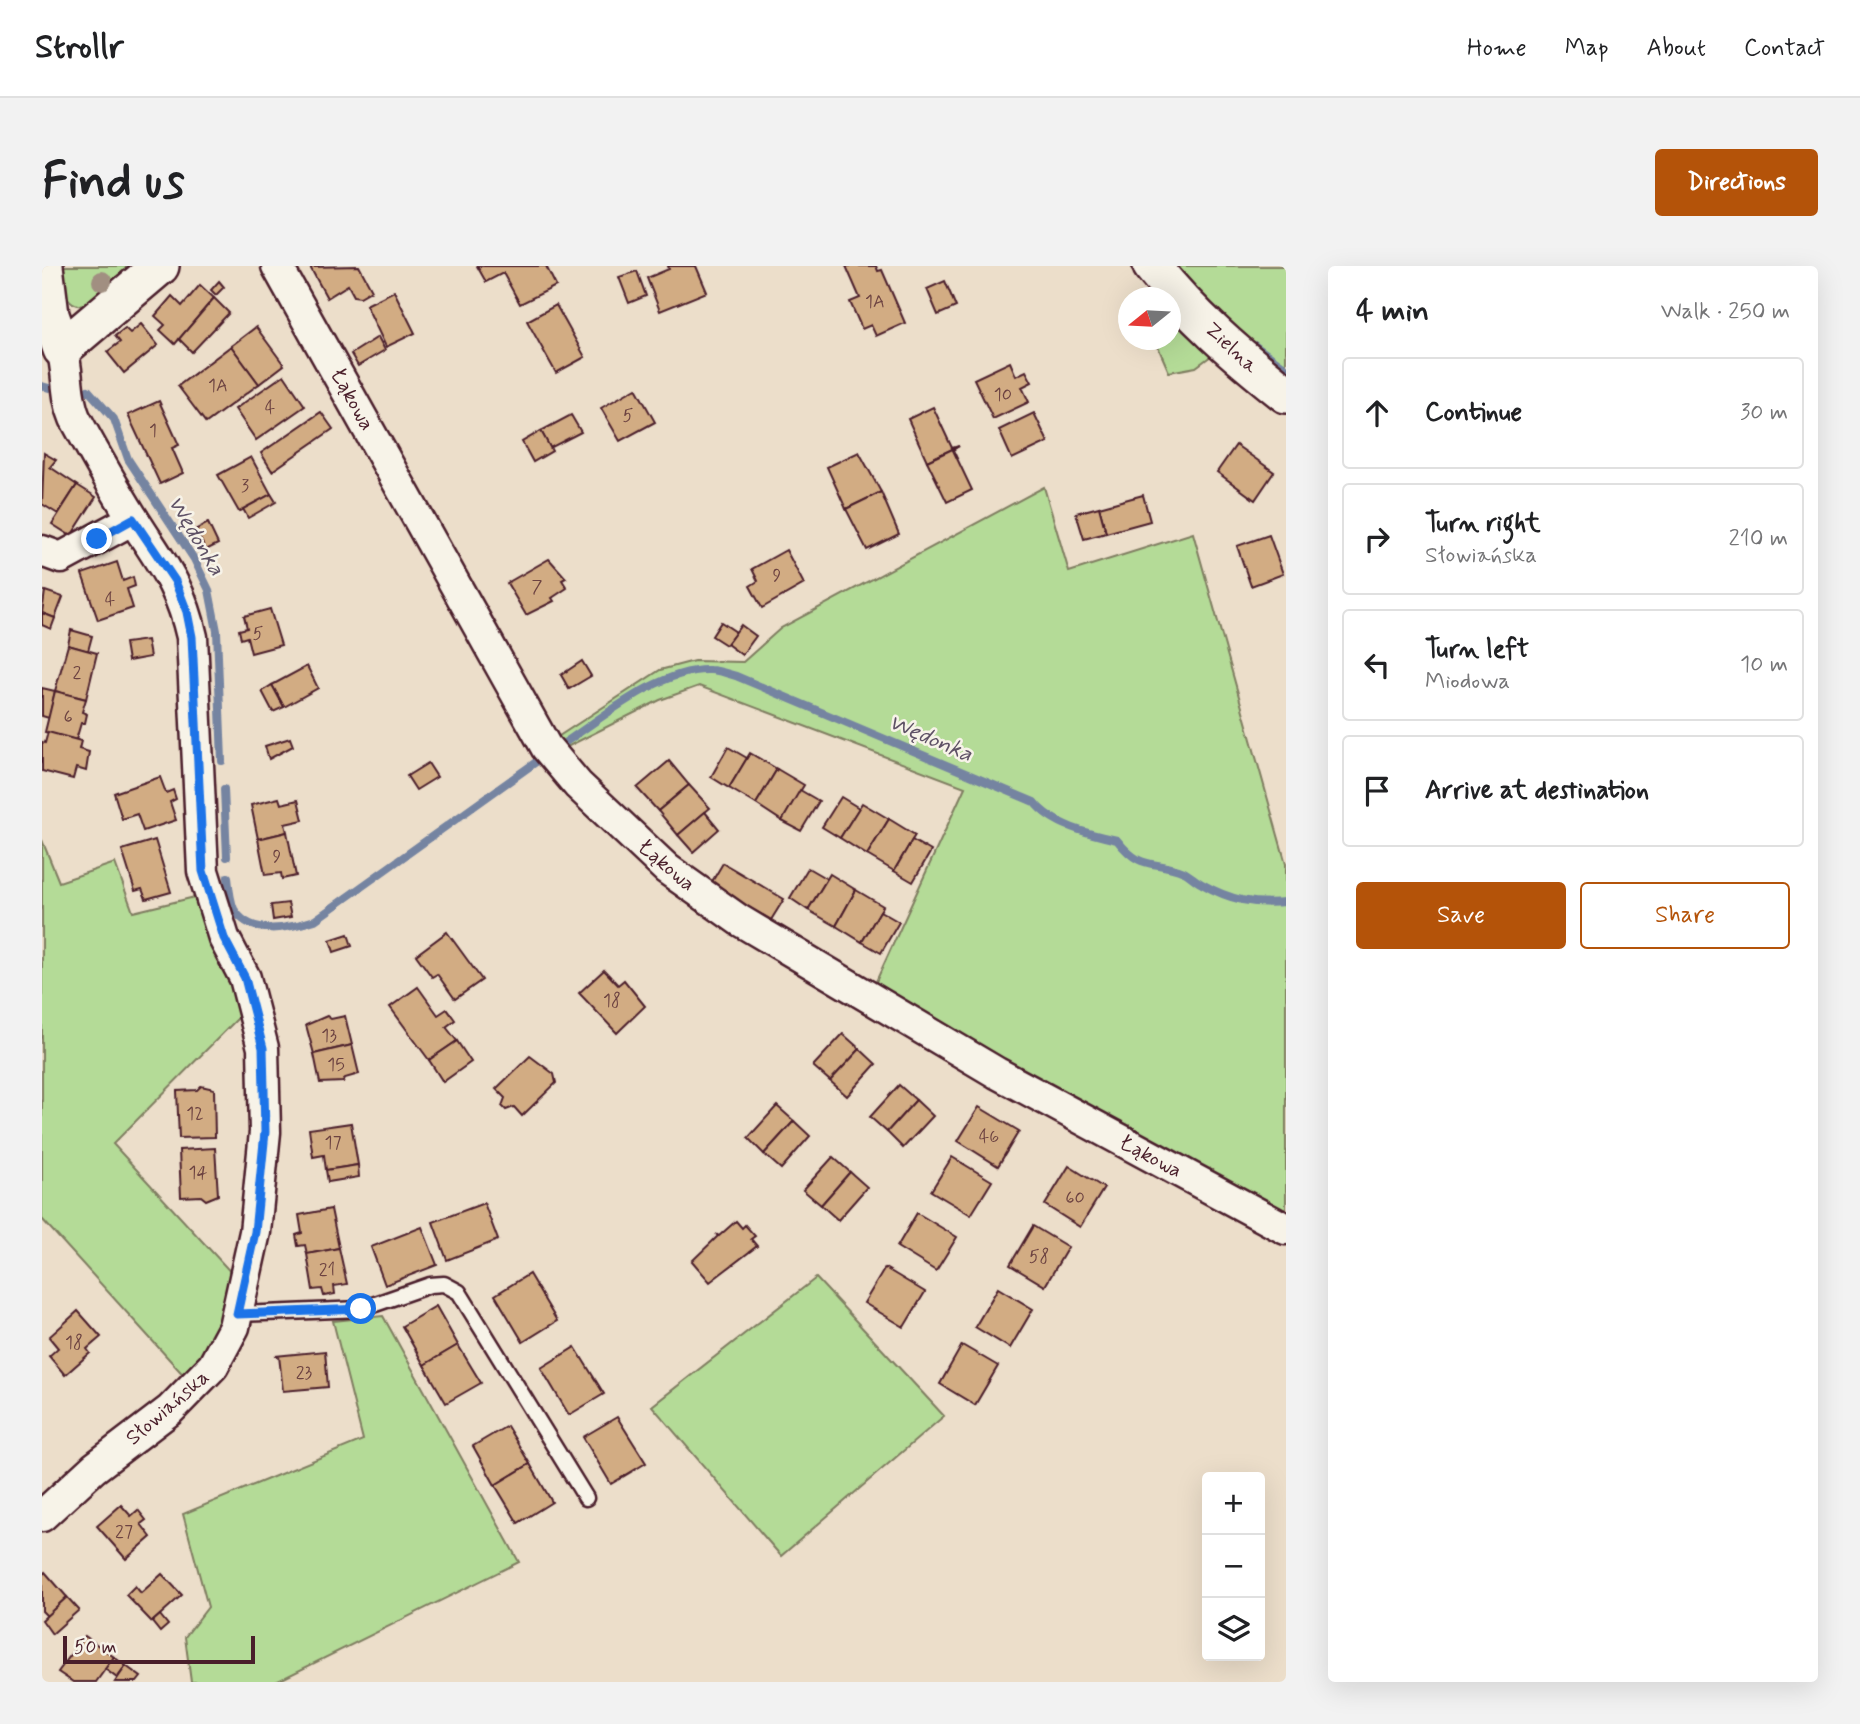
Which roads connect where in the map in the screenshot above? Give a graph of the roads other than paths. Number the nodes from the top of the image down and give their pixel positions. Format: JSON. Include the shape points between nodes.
{"nodes":[{"id":1,"x":44,"y":266,"type":"edge"},
{"id":2,"x":160,"y":266,"type":"edge"},
{"id":3,"x":277,"y":266,"type":"edge"},
{"id":4,"x":1152,"y":266,"type":"edge"},
{"id":5,"x":62,"y":349,"type":"junction"},
{"id":6,"x":1286,"y":394,"type":"edge"},
{"id":7,"x":133,"y":519,"type":"junction"},
{"id":8,"x":42,"y":551,"type":"edge"},
{"id":9,"x":1286,"y":1229,"type":"edge"},
{"id":10,"x":237,"y":1314,"type":"junction"},
{"id":11,"x":586,"y":1498,"type":"dead end"},
{"id":12,"x":42,"y":1516,"type":"edge"}],
"edges":[{"from":1,"to":5,"type":"street","via":[[50,315]]},
{"from":2,"to":5,"type":"street"},
{"from":3,"to":9,"type":"street","name":"Łąkowa","via":[[546,747],[578,785],[667,869],[739,920],[997,1073]]},
{"from":4,"to":6,"type":"street","name":"Zielna","via":[[1245,361]]},
{"from":5,"to":7,"type":"street","name":"Słowiańska","via":[[71,408]]},
{"from":7,"to":8,"type":"street","via":[[61,558]]},
{"from":7,"to":10,"type":"street","name":"Słowiańska","via":[[175,581],[187,612],[203,871],[224,938],[245,978],[263,1048],[265,1132],[258,1208]]},
{"from":10,"to":11,"type":"lane","via":[[361,1309],[444,1284],[459,1292]]},
{"from":10,"to":12,"type":"street","name":"Słowiańska","via":[[213,1366],[170,1410],[93,1468]]}]}
